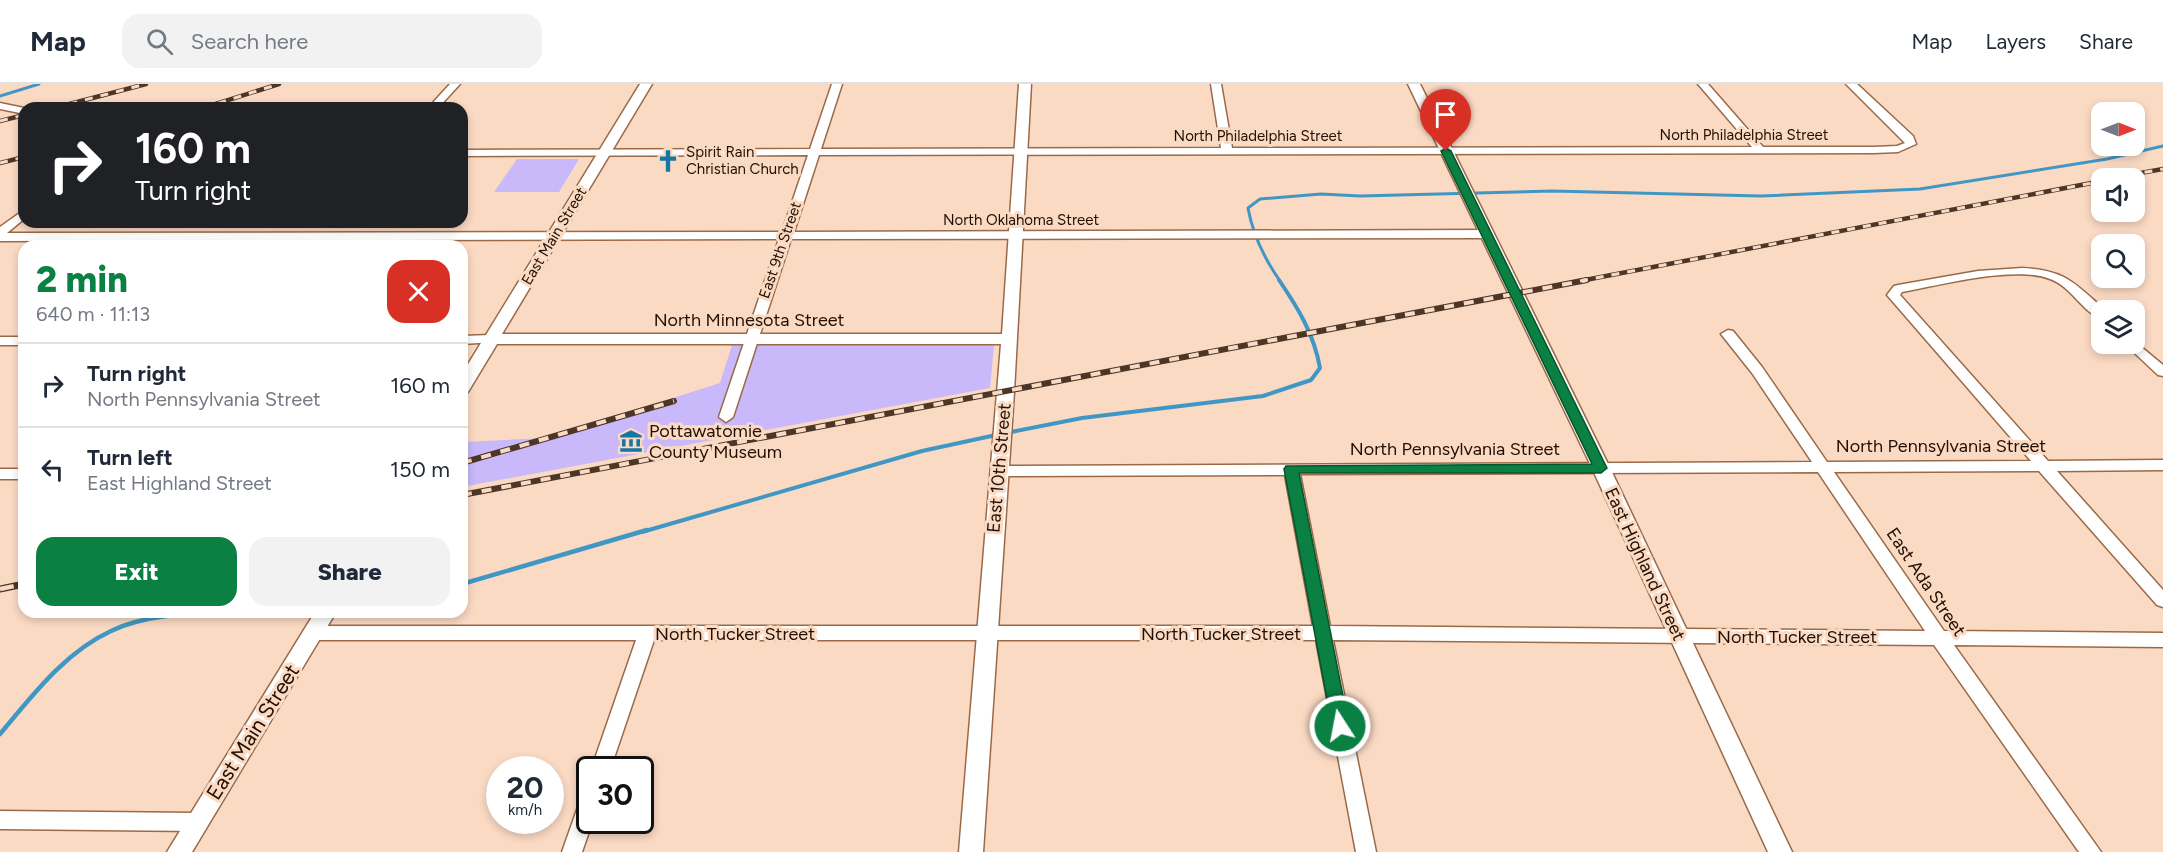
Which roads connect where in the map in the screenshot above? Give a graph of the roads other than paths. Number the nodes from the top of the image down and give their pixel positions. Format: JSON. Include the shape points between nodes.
{"nodes":[{"id":1,"x":455,"y":84,"type":"edge"},
{"id":2,"x":646,"y":84,"type":"edge"},
{"id":3,"x":837,"y":84,"type":"edge"},
{"id":4,"x":1025,"y":84,"type":"edge"},
{"id":5,"x":1216,"y":84,"type":"edge"},
{"id":6,"x":1414,"y":84,"type":"edge"},
{"id":7,"x":1703,"y":84,"type":"edge"},
{"id":8,"x":1851,"y":84,"type":"edge"},
{"id":9,"x":438,"y":102,"type":"edge"},
{"id":10,"x":0,"y":106,"type":"edge"},
{"id":11,"x":18,"y":110,"type":"edge"},
{"id":12,"x":1760,"y":150,"type":"junction"},
{"id":13,"x":1227,"y":151,"type":"junction"},
{"id":14,"x":1446,"y":151,"type":"junction"},
{"id":15,"x":812,"y":152,"type":"junction"},
{"id":16,"x":1021,"y":152,"type":"junction"},
{"id":17,"x":468,"y":153,"type":"edge"},
{"id":18,"x":604,"y":153,"type":"junction"},
{"id":19,"x":18,"y":218,"type":"edge"},
{"id":20,"x":326,"y":228,"type":"edge"},
{"id":21,"x":1488,"y":234,"type":"junction"},
{"id":22,"x":0,"y":235,"type":"edge"},
{"id":23,"x":785,"y":235,"type":"junction"},
{"id":24,"x":1016,"y":235,"type":"junction"},
{"id":25,"x":319,"y":236,"type":"junction"},
{"id":26,"x":554,"y":236,"type":"junction"},
{"id":27,"x":315,"y":240,"type":"edge"},
{"id":28,"x":2091,"y":305,"type":"edge"},
{"id":29,"x":1728,"y":334,"type":"dead end"},
{"id":30,"x":491,"y":339,"type":"junction"},
{"id":31,"x":750,"y":339,"type":"junction"},
{"id":32,"x":1008,"y":339,"type":"junction"},
{"id":33,"x":468,"y":340,"type":"edge"},
{"id":34,"x":0,"y":341,"type":"edge"},
{"id":35,"x":18,"y":341,"type":"edge"},
{"id":36,"x":2143,"y":354,"type":"edge"},
{"id":37,"x":2163,"y":372,"type":"edge"},
{"id":38,"x":468,"y":378,"type":"edge"},
{"id":39,"x":726,"y":417,"type":"dead end"},
{"id":40,"x":1000,"y":462,"type":"junction"},
{"id":41,"x":2163,"y":465,"type":"edge"},
{"id":42,"x":1823,"y":466,"type":"junction"},
{"id":43,"x":2046,"y":466,"type":"junction"},
{"id":44,"x":1601,"y":468,"type":"junction"},
{"id":45,"x":1291,"y":469,"type":"junction"},
{"id":46,"x":0,"y":474,"type":"edge"},
{"id":47,"x":18,"y":474,"type":"edge"},
{"id":48,"x":2163,"y":601,"type":"edge"},
{"id":49,"x":319,"y":624,"type":"edge"},
{"id":50,"x":1322,"y":633,"type":"junction"},
{"id":51,"x":647,"y":634,"type":"junction"},
{"id":52,"x":986,"y":634,"type":"junction"},
{"id":53,"x":1679,"y":637,"type":"junction"},
{"id":54,"x":1939,"y":638,"type":"junction"},
{"id":55,"x":2163,"y":640,"type":"edge"},
{"id":56,"x":605,"y":756,"type":"edge"},
{"id":57,"x":0,"y":820,"type":"edge"},
{"id":58,"x":197,"y":822,"type":"junction"},
{"id":59,"x":578,"y":834,"type":"edge"},
{"id":60,"x":179,"y":852,"type":"edge"},
{"id":61,"x":572,"y":852,"type":"edge"},
{"id":62,"x":971,"y":852,"type":"edge"},
{"id":63,"x":1366,"y":852,"type":"edge"},
{"id":64,"x":1780,"y":852,"type":"edge"},
{"id":65,"x":2091,"y":852,"type":"edge"}],
"edges":[{"from":1,"to":9,"type":"street"},
{"from":2,"to":18,"type":"street","name":"East Main Street"},
{"from":3,"to":15,"type":"street","name":"East 9th Street"},
{"from":4,"to":16,"type":"street","name":"East 10th Street"},
{"from":5,"to":13,"type":"street"},
{"from":6,"to":14,"type":"street","name":"East Highland Street"},
{"from":7,"to":12,"type":"street"},
{"from":8,"to":12,"type":"street","name":"North Philadelphia Street","via":[[1911,144],[1886,150]]},
{"from":10,"to":11,"type":"street"},
{"from":12,"to":14,"type":"street","name":"North Philadelphia Street"},
{"from":13,"to":14,"type":"street","name":"North Philadelphia Street"},
{"from":13,"to":16,"type":"street","name":"North Philadelphia Street"},
{"from":14,"to":21,"type":"street","name":"East Highland Street"},
{"from":15,"to":16,"type":"street","name":"North Philadelphia Street"},
{"from":15,"to":18,"type":"street","name":"North Philadelphia Street"},
{"from":15,"to":23,"type":"street","name":"East 9th Street"},
{"from":16,"to":24,"type":"street","name":"East 10th Street"},
{"from":17,"to":18,"type":"street","name":"North Philadelphia Street"},
{"from":18,"to":26,"type":"street","name":"East Main Street"},
{"from":19,"to":22,"type":"street"},
{"from":20,"to":25,"type":"street"},
{"from":21,"to":24,"type":"street","name":"North Oklahoma Street"},
{"from":21,"to":44,"type":"street","name":"East Highland Street"},
{"from":22,"to":25,"type":"street","name":"North Oklahoma Street"},
{"from":23,"to":24,"type":"street","name":"North Oklahoma Street"},
{"from":23,"to":26,"type":"street","name":"North Oklahoma Street"},
{"from":23,"to":31,"type":"street","name":"East 9th Street"},
{"from":24,"to":32,"type":"street","name":"East 10th Street"},
{"from":25,"to":26,"type":"street","name":"North Oklahoma Street"},
{"from":25,"to":27,"type":"street"},
{"from":26,"to":30,"type":"street","name":"East Main Street"},
{"from":28,"to":43,"type":"street","via":[[2068,285],[2039,271],[1898,289],[1893,295]]},
{"from":29,"to":42,"type":"street","name":"East Ada Street"},
{"from":30,"to":31,"type":"street","name":"North Minnesota Street"},
{"from":30,"to":33,"type":"street"},
{"from":30,"to":38,"type":"street","name":"East Main Street"},
{"from":31,"to":32,"type":"street","name":"North Minnesota Street"},
{"from":31,"to":39,"type":"street","name":"East 9th Street"},
{"from":32,"to":40,"type":"street","name":"East 10th Street"},
{"from":34,"to":35,"type":"street"},
{"from":36,"to":37,"type":"street"},
{"from":40,"to":45,"type":"street","name":"North Pennsylvania Street"},
{"from":40,"to":52,"type":"street","name":"East 10th Street"},
{"from":41,"to":43,"type":"street","name":"North Pennsylvania Street"},
{"from":42,"to":43,"type":"street","name":"North Pennsylvania Street"},
{"from":42,"to":44,"type":"street","name":"North Pennsylvania Street"},
{"from":42,"to":54,"type":"street","name":"East Ada Street"},
{"from":43,"to":48,"type":"street"},
{"from":44,"to":45,"type":"street","name":"North Pennsylvania Street"},
{"from":44,"to":53,"type":"street","name":"East Highland Street"},
{"from":45,"to":50,"type":"street"},
{"from":46,"to":47,"type":"street"},
{"from":49,"to":51,"type":"street","name":"North Tucker Street"},
{"from":49,"to":58,"type":"street","name":"East Main Street"},
{"from":50,"to":52,"type":"street","name":"North Tucker Street"},
{"from":50,"to":53,"type":"street","name":"North Tucker Street"},
{"from":50,"to":63,"type":"street"},
{"from":51,"to":52,"type":"street","name":"North Tucker Street"},
{"from":51,"to":56,"type":"street"},
{"from":52,"to":62,"type":"street","name":"East 10th Street"},
{"from":53,"to":54,"type":"street","name":"North Tucker Street"},
{"from":53,"to":64,"type":"street","name":"East Highland Street"},
{"from":54,"to":55,"type":"street","name":"North Tucker Street"},
{"from":54,"to":65,"type":"street","name":"East Ada Street"},
{"from":57,"to":58,"type":"street"},
{"from":58,"to":60,"type":"street","name":"East Main Street"},
{"from":59,"to":61,"type":"street"}]}
